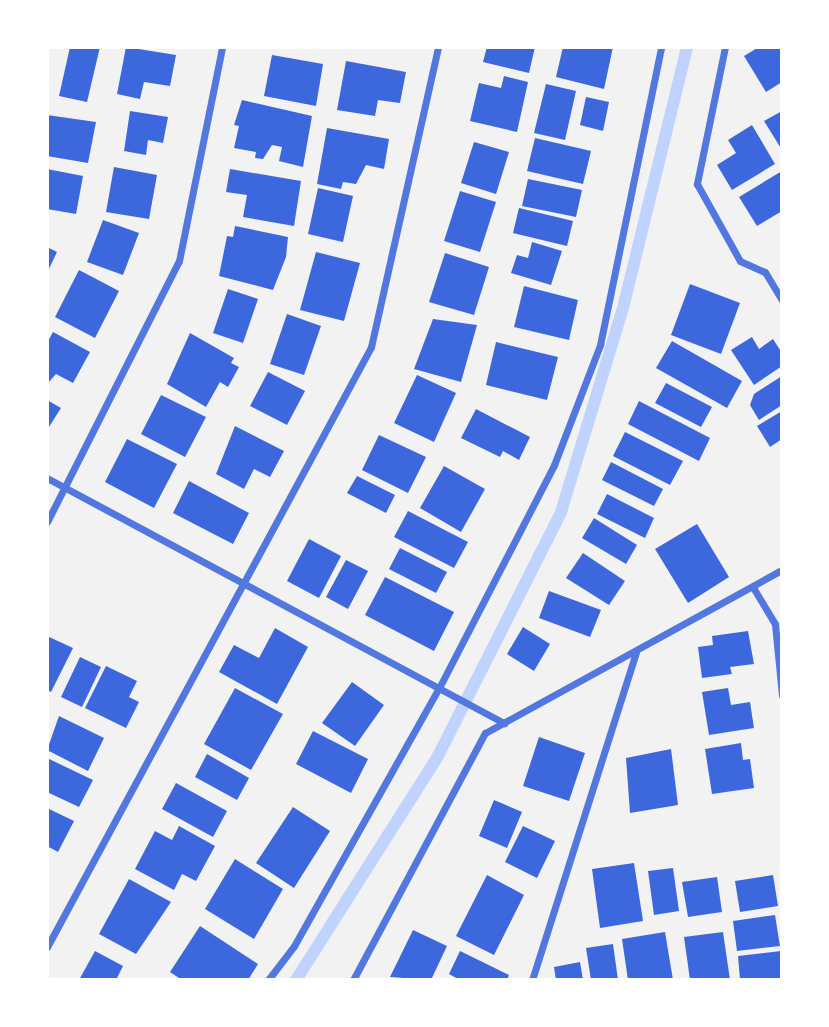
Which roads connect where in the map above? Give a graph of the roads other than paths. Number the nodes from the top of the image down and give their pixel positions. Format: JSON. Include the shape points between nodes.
{"nodes":[{"id":1,"x":222,"y":47,"type":"edge"},
{"id":2,"x":438,"y":47,"type":"edge"},
{"id":3,"x":660,"y":47,"type":"edge"},
{"id":4,"x":725,"y":47,"type":"edge"},
{"id":5,"x":782,"y":300,"type":"edge"},
{"id":6,"x":47,"y":478,"type":"edge"},
{"id":7,"x":66,"y":488,"type":"junction"},
{"id":8,"x":47,"y":522,"type":"edge"},
{"id":9,"x":782,"y":570,"type":"edge"},
{"id":10,"x":244,"y":583,"type":"junction"},
{"id":11,"x":754,"y":589,"type":"junction"},
{"id":12,"x":637,"y":652,"type":"junction"},
{"id":13,"x":439,"y":688,"type":"junction"},
{"id":14,"x":782,"y":695,"type":"edge"},
{"id":15,"x":505,"y":723,"type":"junction"},
{"id":16,"x":47,"y":947,"type":"edge"},
{"id":17,"x":268,"y":980,"type":"edge"},
{"id":18,"x":353,"y":980,"type":"edge"},
{"id":19,"x":532,"y":980,"type":"edge"}],
"edges":[{"from":1,"to":7,"type":"street","via":[[179,261]]},
{"from":2,"to":10,"type":"street","via":[[371,347]]},
{"from":3,"to":13,"type":"street","via":[[600,345],[554,465]]},
{"from":4,"to":5,"type":"street","via":[[697,184],[740,261],[765,272]]},
{"from":6,"to":7,"type":"street"},
{"from":7,"to":8,"type":"street"},
{"from":7,"to":10,"type":"street"},
{"from":9,"to":11,"type":"street"},
{"from":10,"to":13,"type":"street"},
{"from":10,"to":16,"type":"street"},
{"from":11,"to":12,"type":"street"},
{"from":11,"to":14,"type":"street","via":[[775,624]]},
{"from":12,"to":15,"type":"street"},
{"from":12,"to":19,"type":"street"},
{"from":13,"to":15,"type":"street"},
{"from":13,"to":17,"type":"street","via":[[294,946]]},
{"from":15,"to":18,"type":"street","via":[[485,733]]}]}
